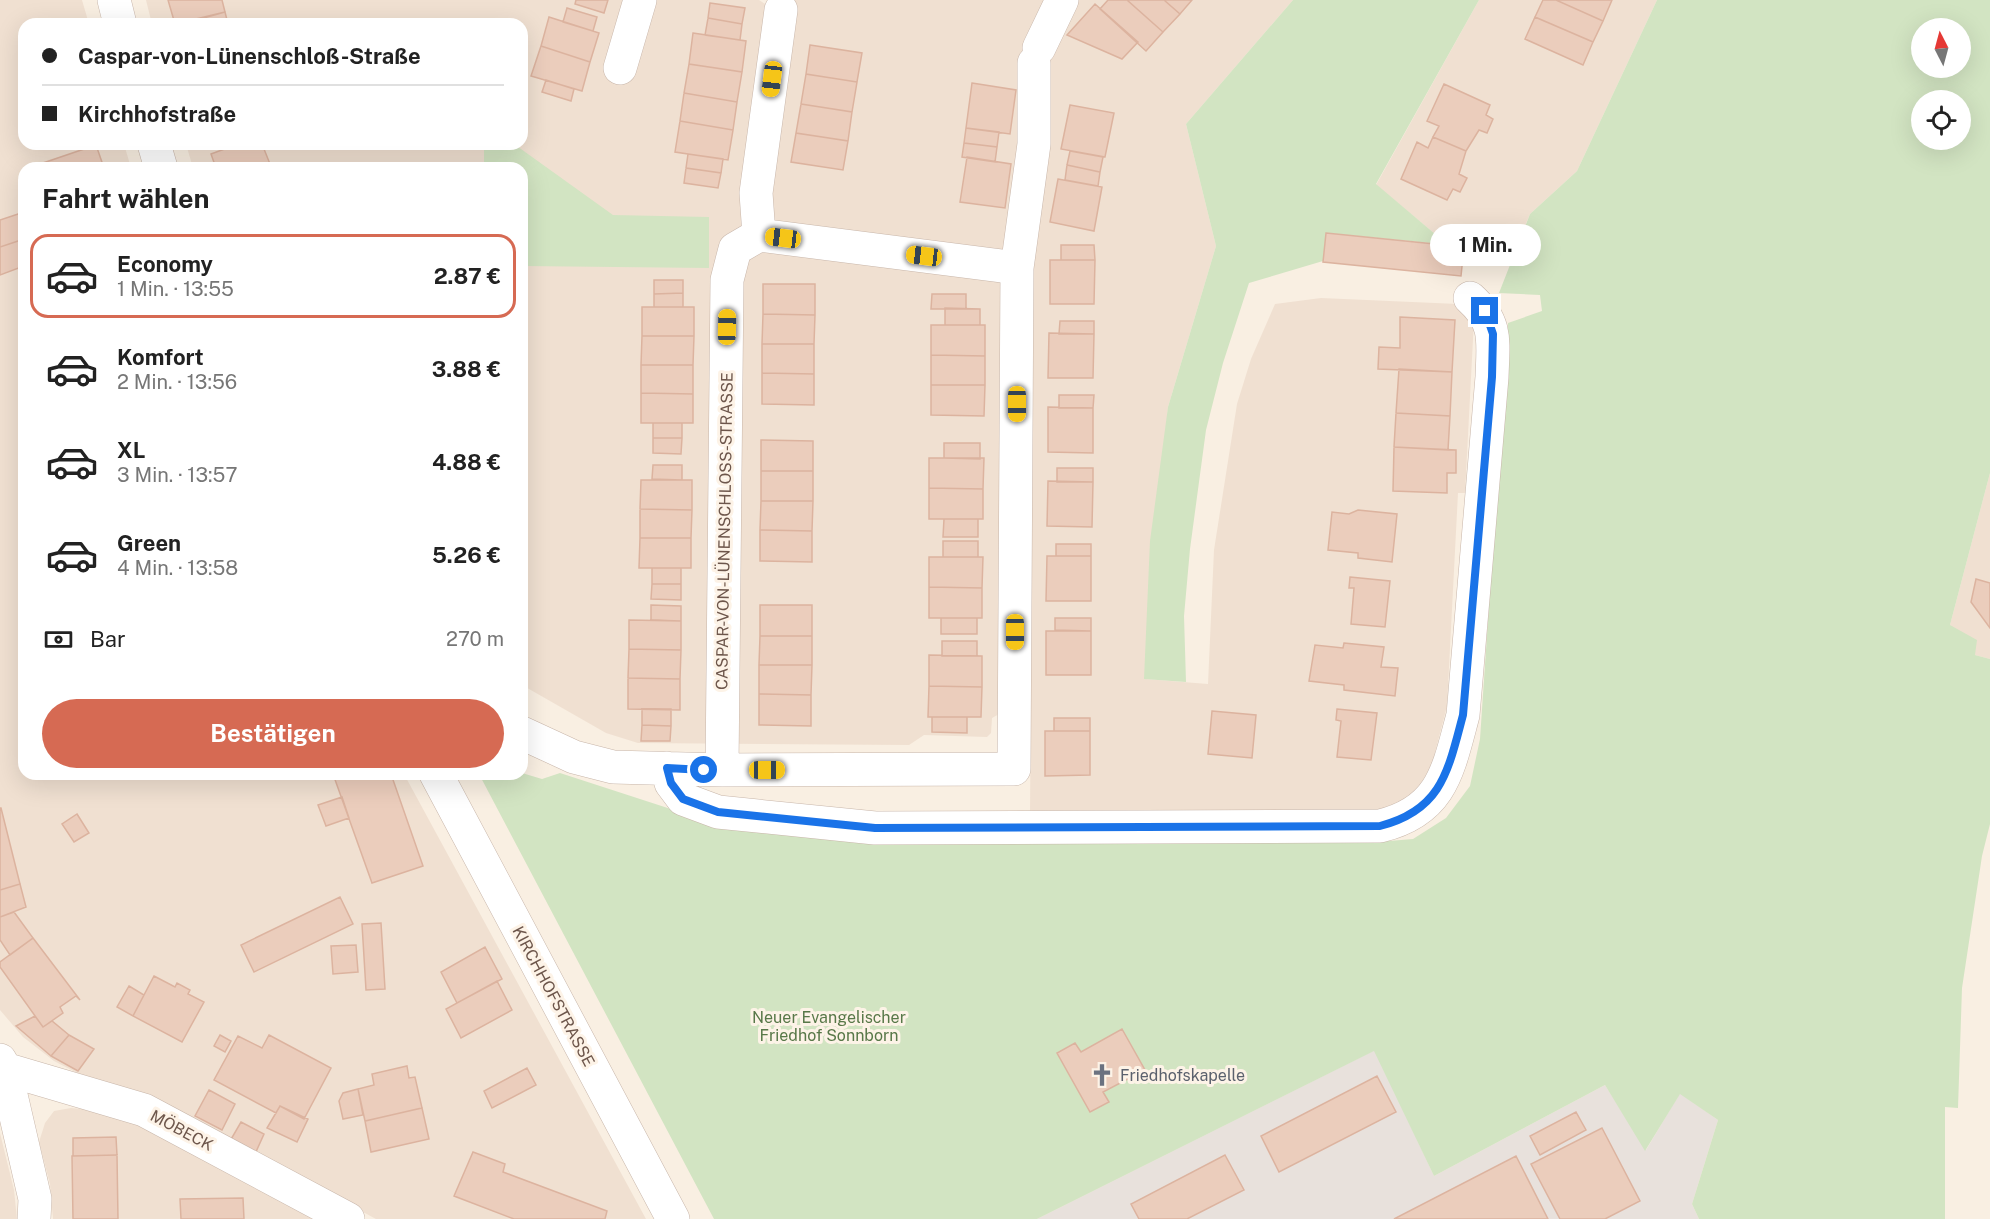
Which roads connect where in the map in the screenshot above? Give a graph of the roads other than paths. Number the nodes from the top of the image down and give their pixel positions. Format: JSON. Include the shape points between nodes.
{"nodes":[{"id":1,"x":114,"y":0,"type":"edge"},
{"id":2,"x":640,"y":0,"type":"edge"},
{"id":3,"x":1062,"y":0,"type":"edge"},
{"id":4,"x":781,"y":10,"type":"dead end"},
{"id":5,"x":118,"y":18,"type":"edge"},
{"id":6,"x":620,"y":68,"type":"dead end"},
{"id":7,"x":759,"y":235,"type":"junction"},
{"id":8,"x":1017,"y":268,"type":"junction"},
{"id":9,"x":1470,"y":298,"type":"dead end"},
{"id":10,"x":528,"y":736,"type":"edge"},
{"id":11,"x":667,"y":768,"type":"junction"},
{"id":12,"x":722,"y":770,"type":"junction"},
{"id":13,"x":439,"y":780,"type":"edge"},
{"id":14,"x":2,"y":1064,"type":"edge"},
{"id":15,"x":34,"y":1219,"type":"edge"},
{"id":16,"x":348,"y":1219,"type":"edge"},
{"id":17,"x":672,"y":1219,"type":"edge"}],
"edges":[{"from":1,"to":5,"type":"street"},
{"from":2,"to":6,"type":"street"},
{"from":3,"to":8,"type":"street","via":[[1036,55],[1034,144]]},
{"from":4,"to":7,"type":"street","via":[[756,193]]},
{"from":7,"to":8,"type":"street"},
{"from":7,"to":12,"type":"street","name":"CASPAR-VON-LÜNENSCHLOSS-STRASSE","via":[[735,249],[727,280]]},
{"from":8,"to":12,"type":"street","via":[[1014,769]]},
{"from":9,"to":11,"type":"street","via":[[1485,311],[1493,334],[1463,715],[1452,757],[1435,793],[1420,810],[1403,820],[1380,826],[875,828],[718,812],[683,799],[671,783]]},
{"from":10,"to":11,"type":"street","via":[[574,757],[603,765]]},
{"from":11,"to":12,"type":"street"},
{"from":13,"to":17,"type":"street","name":"KIRCHHOFSTRASSE"},
{"from":14,"to":15,"type":"street","name":"MÖBECK","via":[[35,1199]]},
{"from":14,"to":16,"type":"street","name":"MÖBECK","via":[[144,1110]]}]}
